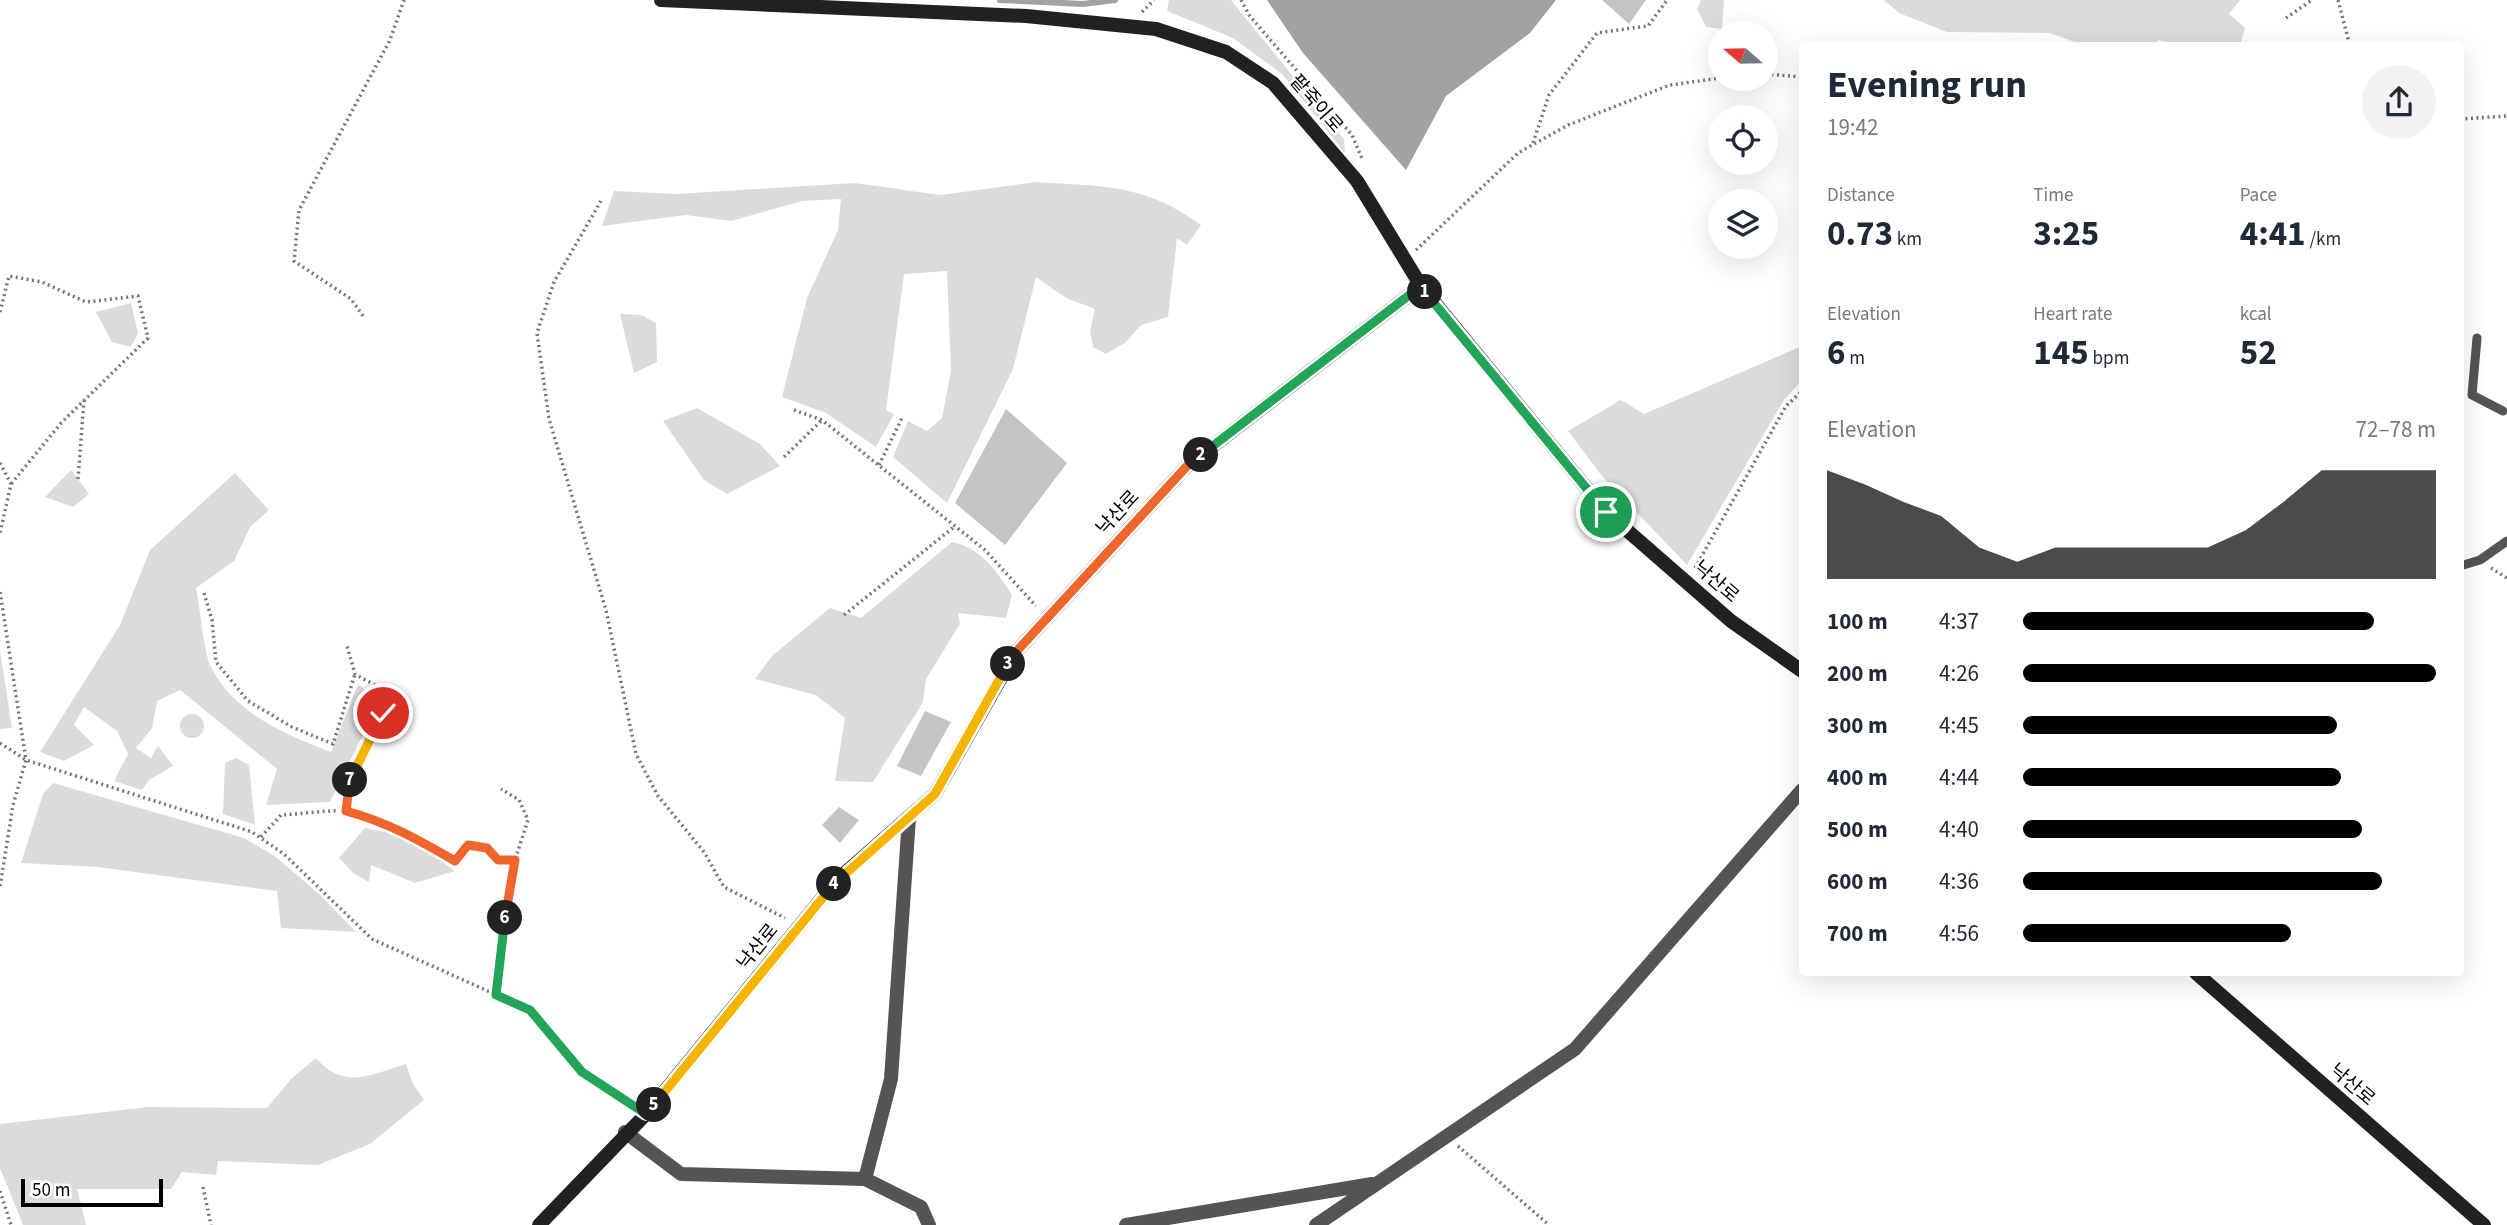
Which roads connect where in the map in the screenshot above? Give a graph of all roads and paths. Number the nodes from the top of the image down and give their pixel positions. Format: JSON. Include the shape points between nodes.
{"nodes":[{"id":1,"x":404,"y":0,"type":"edge"},
{"id":2,"x":661,"y":0,"type":"edge"},
{"id":3,"x":1241,"y":0,"type":"edge"},
{"id":4,"x":1667,"y":0,"type":"edge"},
{"id":5,"x":2312,"y":0,"type":"edge"},
{"id":6,"x":2337,"y":0,"type":"edge"},
{"id":7,"x":2286,"y":18,"type":"dead end"},
{"id":8,"x":2349,"y":42,"type":"edge"},
{"id":9,"x":1778,"y":75,"type":"edge"},
{"id":10,"x":1799,"y":77,"type":"edge"},
{"id":11,"x":1708,"y":80,"type":"edge"},
{"id":12,"x":2507,"y":116,"type":"edge"},
{"id":13,"x":2464,"y":119,"type":"edge"},
{"id":14,"x":1533,"y":145,"type":"junction"},
{"id":15,"x":1368,"y":172,"type":"dead end"},
{"id":16,"x":601,"y":201,"type":"dead end"},
{"id":17,"x":1409,"y":238,"type":"dead end"},
{"id":18,"x":1421,"y":286,"type":"junction"},
{"id":19,"x":0,"y":312,"type":"edge"},
{"id":20,"x":363,"y":316,"type":"dead end"},
{"id":21,"x":2477,"y":338,"type":"dead end"},
{"id":22,"x":1799,"y":394,"type":"edge"},
{"id":23,"x":2472,"y":395,"type":"junction"},
{"id":24,"x":2464,"y":397,"type":"edge"},
{"id":25,"x":84,"y":400,"type":"junction"},
{"id":26,"x":794,"y":410,"type":"dead end"},
{"id":27,"x":2506,"y":410,"type":"edge"},
{"id":28,"x":902,"y":418,"type":"dead end"},
{"id":29,"x":822,"y":420,"type":"junction"},
{"id":30,"x":784,"y":457,"type":"dead end"},
{"id":31,"x":0,"y":463,"type":"edge"},
{"id":32,"x":879,"y":465,"type":"junction"},
{"id":33,"x":78,"y":479,"type":"dead end"},
{"id":34,"x":10,"y":484,"type":"junction"},
{"id":35,"x":955,"y":526,"type":"junction"},
{"id":36,"x":0,"y":533,"type":"edge"},
{"id":37,"x":2507,"y":541,"type":"edge"},
{"id":38,"x":2464,"y":565,"type":"edge"},
{"id":39,"x":1687,"y":582,"type":"junction"},
{"id":40,"x":0,"y":592,"type":"edge"},
{"id":41,"x":204,"y":593,"type":"dead end"},
{"id":42,"x":844,"y":615,"type":"dead end"},
{"id":43,"x":1047,"y":618,"type":"junction"},
{"id":44,"x":346,"y":646,"type":"dead end"},
{"id":45,"x":1799,"y":669,"type":"edge"},
{"id":46,"x":355,"y":674,"type":"junction"},
{"id":47,"x":0,"y":743,"type":"edge"},
{"id":48,"x":26,"y":760,"type":"junction"},
{"id":49,"x":501,"y":789,"type":"dead end"},
{"id":50,"x":1799,"y":793,"type":"edge"},
{"id":51,"x":346,"y":811,"type":"junction"},
{"id":52,"x":909,"y":818,"type":"junction"},
{"id":53,"x":261,"y":837,"type":"junction"},
{"id":54,"x":515,"y":860,"type":"junction"},
{"id":55,"x":0,"y":887,"type":"edge"},
{"id":56,"x":800,"y":926,"type":"junction"},
{"id":57,"x":2199,"y":976,"type":"edge"},
{"id":58,"x":496,"y":995,"type":"junction"},
{"id":59,"x":646,"y":1114,"type":"junction"},
{"id":60,"x":625,"y":1132,"type":"junction"},
{"id":61,"x":1446,"y":1135,"type":"junction"},
{"id":62,"x":865,"y":1179,"type":"junction"},
{"id":63,"x":1378,"y":1183,"type":"junction"},
{"id":64,"x":203,"y":1187,"type":"dead end"},
{"id":65,"x":0,"y":1191,"type":"edge"},
{"id":66,"x":12,"y":1225,"type":"edge"},
{"id":67,"x":211,"y":1225,"type":"edge"},
{"id":68,"x":539,"y":1225,"type":"edge"},
{"id":69,"x":929,"y":1225,"type":"edge"},
{"id":70,"x":1126,"y":1225,"type":"edge"},
{"id":71,"x":1316,"y":1225,"type":"edge"},
{"id":72,"x":1549,"y":1225,"type":"edge"},
{"id":73,"x":2484,"y":1225,"type":"edge"}],
"edges":[{"from":1,"to":20,"type":"path","via":[[390,40],[299,210],[294,261],[351,299]]},
{"from":2,"to":18,"type":"street","name":"팥죽이로","via":[[1026,16],[1156,29],[1226,52],[1273,83],[1357,181]]},
{"from":3,"to":15,"type":"path","via":[[1352,135]]},
{"from":4,"to":14,"type":"path","via":[[1648,26],[1597,33],[1549,95]]},
{"from":5,"to":7,"type":"path"},
{"from":6,"to":8,"type":"path"},
{"from":9,"to":10,"type":"path"},
{"from":11,"to":14,"type":"path","via":[[1670,85],[1568,125]]},
{"from":12,"to":13,"type":"path"},
{"from":14,"to":17,"type":"path","via":[[1518,153],[1417,249]]},
{"from":16,"to":56,"type":"path","via":[[554,282],[537,333],[549,419],[606,610],[636,754],[658,796],[704,852],[724,887]]},
{"from":18,"to":39,"type":"street","name":"낙산로","via":[[1606,512]]},
{"from":18,"to":43,"type":"street","name":"낙산로","via":[[1187,466]]},
{"from":19,"to":25,"type":"path","via":[[9,276],[42,282],[86,302],[138,296],[148,338]]},
{"from":21,"to":23,"type":"lane"},
{"from":22,"to":39,"type":"path","via":[[1786,406]]},
{"from":23,"to":24,"type":"lane"},
{"from":23,"to":27,"type":"lane"},
{"from":25,"to":33,"type":"path"},
{"from":25,"to":34,"type":"path"},
{"from":26,"to":29,"type":"path"},
{"from":28,"to":32,"type":"path"},
{"from":29,"to":30,"type":"path"},
{"from":29,"to":32,"type":"path"},
{"from":31,"to":34,"type":"path"},
{"from":32,"to":35,"type":"path"},
{"from":34,"to":36,"type":"path"},
{"from":35,"to":42,"type":"path"},
{"from":35,"to":43,"type":"path","via":[[985,550]]},
{"from":37,"to":38,"type":"lane","via":[[2480,560]]},
{"from":39,"to":45,"type":"street","name":"낙산로","via":[[1731,621]]},
{"from":40,"to":48,"type":"path"},
{"from":41,"to":46,"type":"path","via":[[216,662],[248,701],[292,727],[333,744]]},
{"from":43,"to":52,"type":"street","name":"낙산로","via":[[1015,653],[935,794]]},
{"from":44,"to":46,"type":"path"},
{"from":46,"to":51,"type":"path","via":[[389,693],[349,781]]},
{"from":47,"to":48,"type":"path"},
{"from":48,"to":53,"type":"path"},
{"from":48,"to":55,"type":"path","via":[[13,805]]},
{"from":49,"to":54,"type":"path","via":[[519,800],[528,820]]},
{"from":50,"to":61,"type":"street","via":[[1575,1049]]},
{"from":51,"to":53,"type":"path","via":[[281,816]]},
{"from":51,"to":54,"type":"path","via":[[377,819],[455,861],[468,845],[487,848],[498,860]]},
{"from":52,"to":56,"type":"street","name":"낙산로","via":[[837,880]]},
{"from":52,"to":62,"type":"street","via":[[891,1079]]},
{"from":53,"to":58,"type":"path","via":[[372,939]]},
{"from":54,"to":58,"type":"path"},
{"from":56,"to":59,"type":"street","name":"낙산로"},
{"from":57,"to":73,"type":"street","name":"낙산로"},
{"from":58,"to":59,"type":"path","via":[[530,1010],[582,1072]]},
{"from":59,"to":60,"type":"street","name":"낙산로"},
{"from":60,"to":62,"type":"street","via":[[681,1174]]},
{"from":60,"to":68,"type":"street","name":"낙산로"},
{"from":61,"to":63,"type":"street"},
{"from":61,"to":72,"type":"path"},
{"from":62,"to":69,"type":"street","via":[[920,1207]]},
{"from":63,"to":70,"type":"street"},
{"from":63,"to":71,"type":"street"},
{"from":64,"to":67,"type":"path"},
{"from":65,"to":66,"type":"path"}]}
